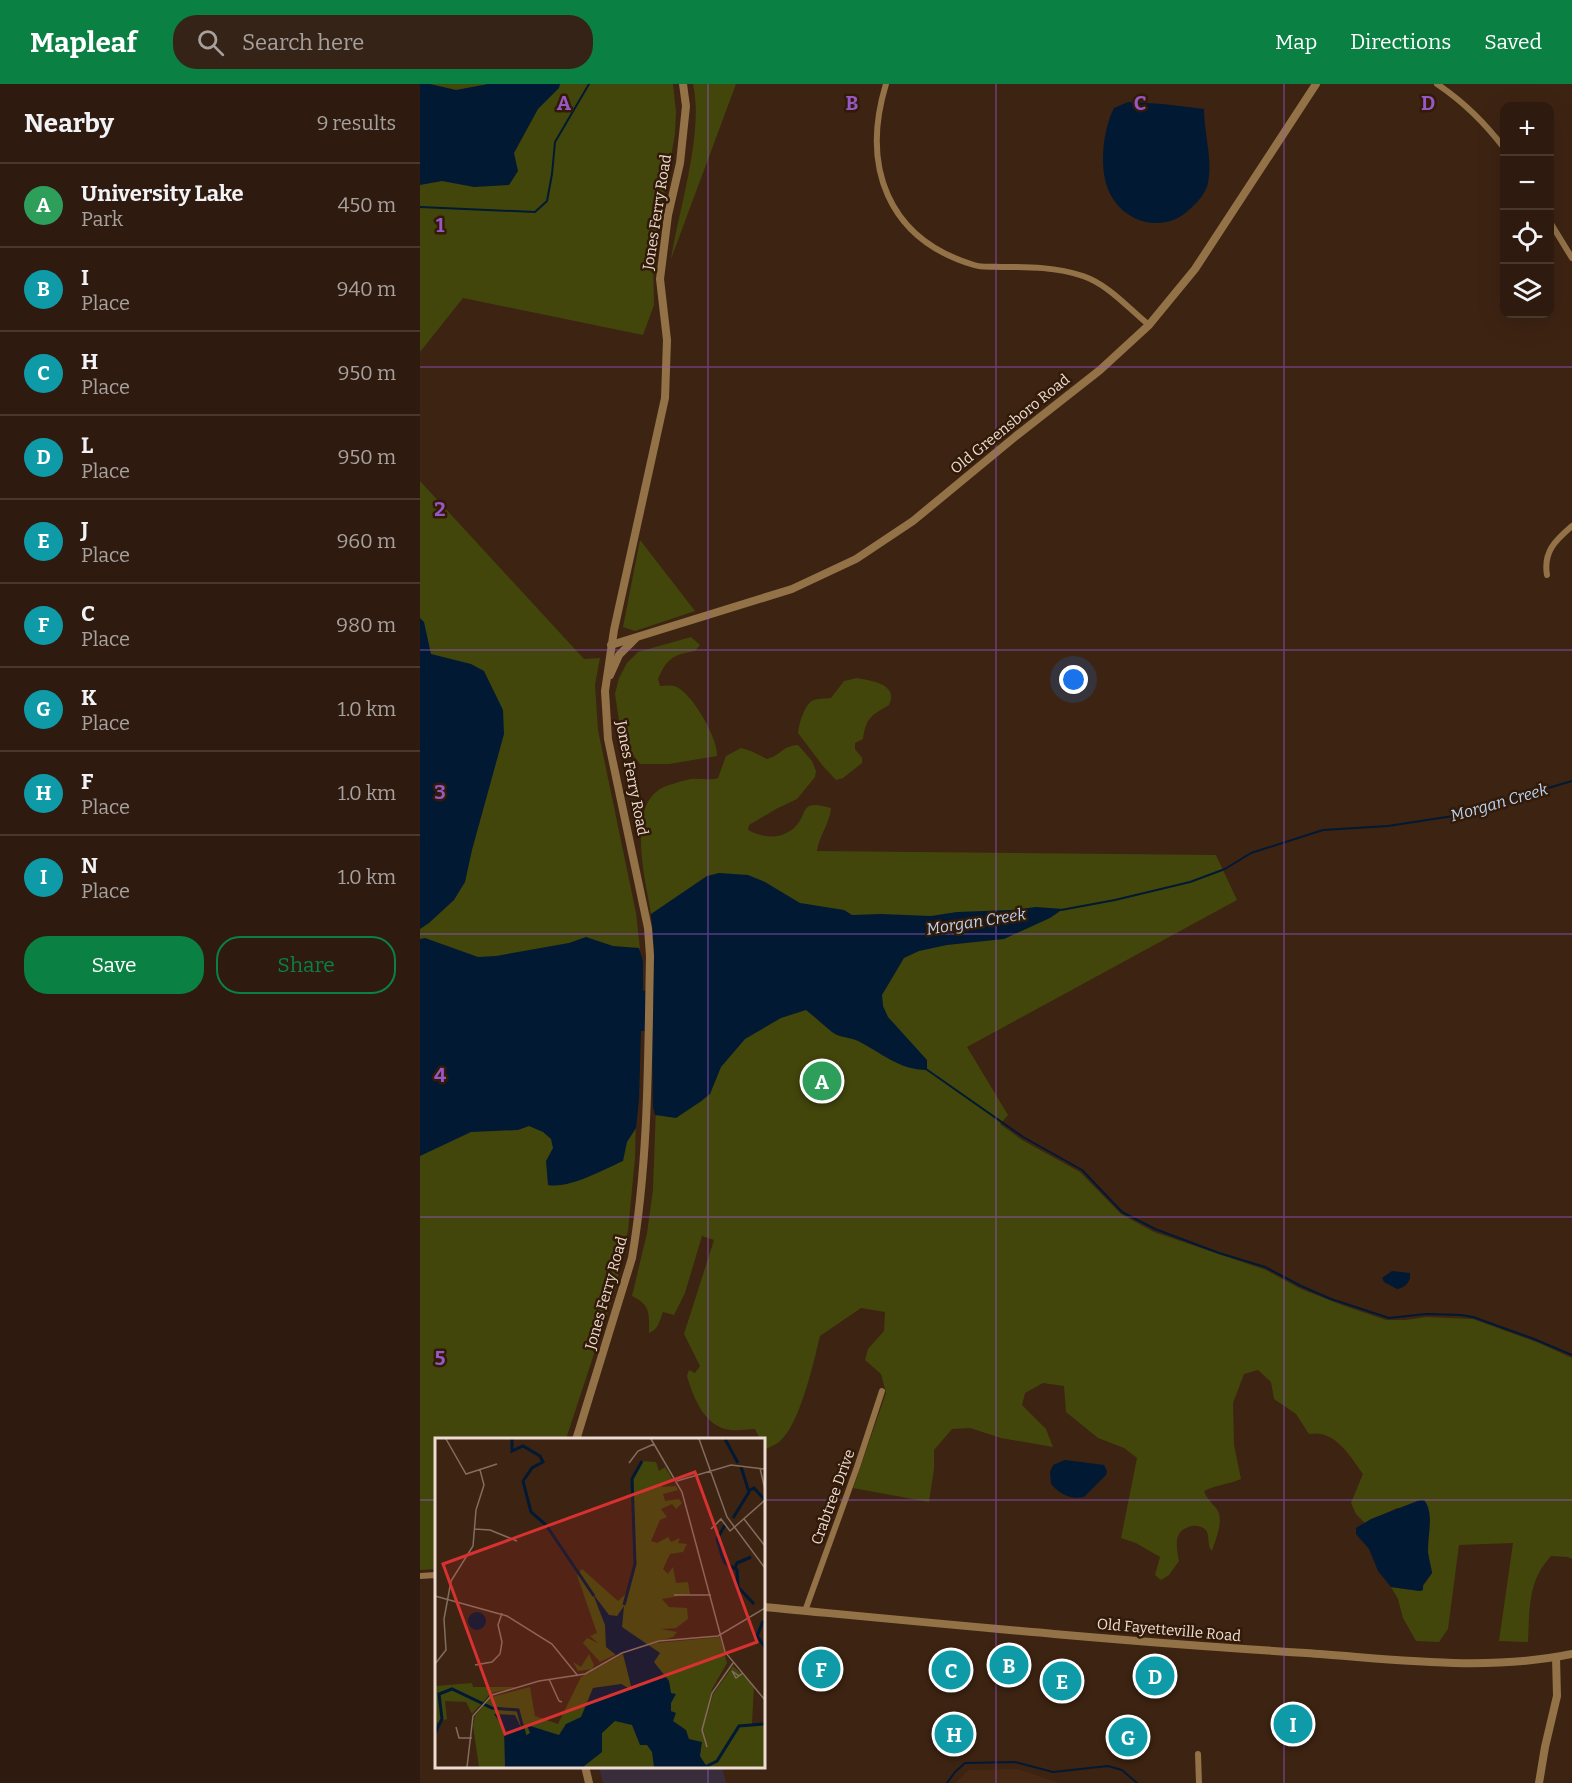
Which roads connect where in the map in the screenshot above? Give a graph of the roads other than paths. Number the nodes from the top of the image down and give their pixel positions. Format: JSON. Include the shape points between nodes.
{"nodes":[{"id":1,"x":683,"y":84,"type":"edge"},
{"id":2,"x":886,"y":84,"type":"edge"},
{"id":3,"x":1316,"y":84,"type":"edge"},
{"id":4,"x":1437,"y":84,"type":"edge"},
{"id":5,"x":1500,"y":143,"type":"edge"},
{"id":6,"x":1554,"y":229,"type":"edge"},
{"id":7,"x":1572,"y":258,"type":"edge"},
{"id":8,"x":1149,"y":325,"type":"junction"},
{"id":9,"x":1572,"y":526,"type":"edge"},
{"id":10,"x":1547,"y":575,"type":"dead end"},
{"id":11,"x":639,"y":636,"type":"junction"},
{"id":12,"x":611,"y":645,"type":"junction"},
{"id":13,"x":604,"y":691,"type":"junction"},
{"id":14,"x":882,"y":1391,"type":"dead end"},
{"id":15,"x":577,"y":1438,"type":"edge"},
{"id":16,"x":435,"y":1575,"type":"edge"},
{"id":17,"x":420,"y":1576,"type":"edge"},
{"id":18,"x":765,"y":1607,"type":"edge"},
{"id":19,"x":805,"y":1611,"type":"junction"},
{"id":20,"x":1572,"y":1654,"type":"edge"},
{"id":21,"x":1556,"y":1657,"type":"junction"},
{"id":22,"x":1198,"y":1754,"type":"dead end"},
{"id":23,"x":585,"y":1768,"type":"edge"},
{"id":24,"x":589,"y":1783,"type":"edge"},
{"id":25,"x":1199,"y":1783,"type":"edge"},
{"id":26,"x":1539,"y":1783,"type":"edge"}],
"edges":[{"from":1,"to":12,"type":"street","name":"Jones Ferry Road","via":[[686,106],[680,163],[660,279],[667,340],[665,398]]},
{"from":2,"to":8,"type":"street","via":[[876,147],[878,168],[894,206],[919,236],[976,266],[1049,268],[1085,277]]},
{"from":3,"to":8,"type":"street","name":"Old Greensboro Road","via":[[1195,269]]},
{"from":4,"to":5,"type":"street","via":[[1473,112]]},
{"from":6,"to":7,"type":"street"},
{"from":8,"to":11,"type":"street","name":"Old Greensboro Road","via":[[1096,373],[872,550],[770,598]]},
{"from":9,"to":10,"type":"street","via":[[1551,546],[1546,560]]},
{"from":11,"to":12,"type":"street","name":"Old Greensboro Road"},
{"from":11,"to":13,"type":"street","via":[[616,661]]},
{"from":12,"to":13,"type":"street","name":"Jones Ferry Road"},
{"from":13,"to":15,"type":"street","name":"Jones Ferry Road","via":[[608,739],[643,897],[650,956],[647,1081],[641,1194],[632,1258]]},
{"from":14,"to":19,"type":"street","name":"Crabtree Drive"},
{"from":16,"to":17,"type":"street"},
{"from":18,"to":19,"type":"street","name":"Old Fayetteville Road"},
{"from":19,"to":21,"type":"street","name":"Old Fayetteville Road","via":[[1225,1648],[1454,1663]]},
{"from":20,"to":21,"type":"street","name":"Old Fayetteville Road"},
{"from":21,"to":26,"type":"street","via":[[1557,1696]]},
{"from":22,"to":25,"type":"street"},
{"from":23,"to":24,"type":"street"}]}
